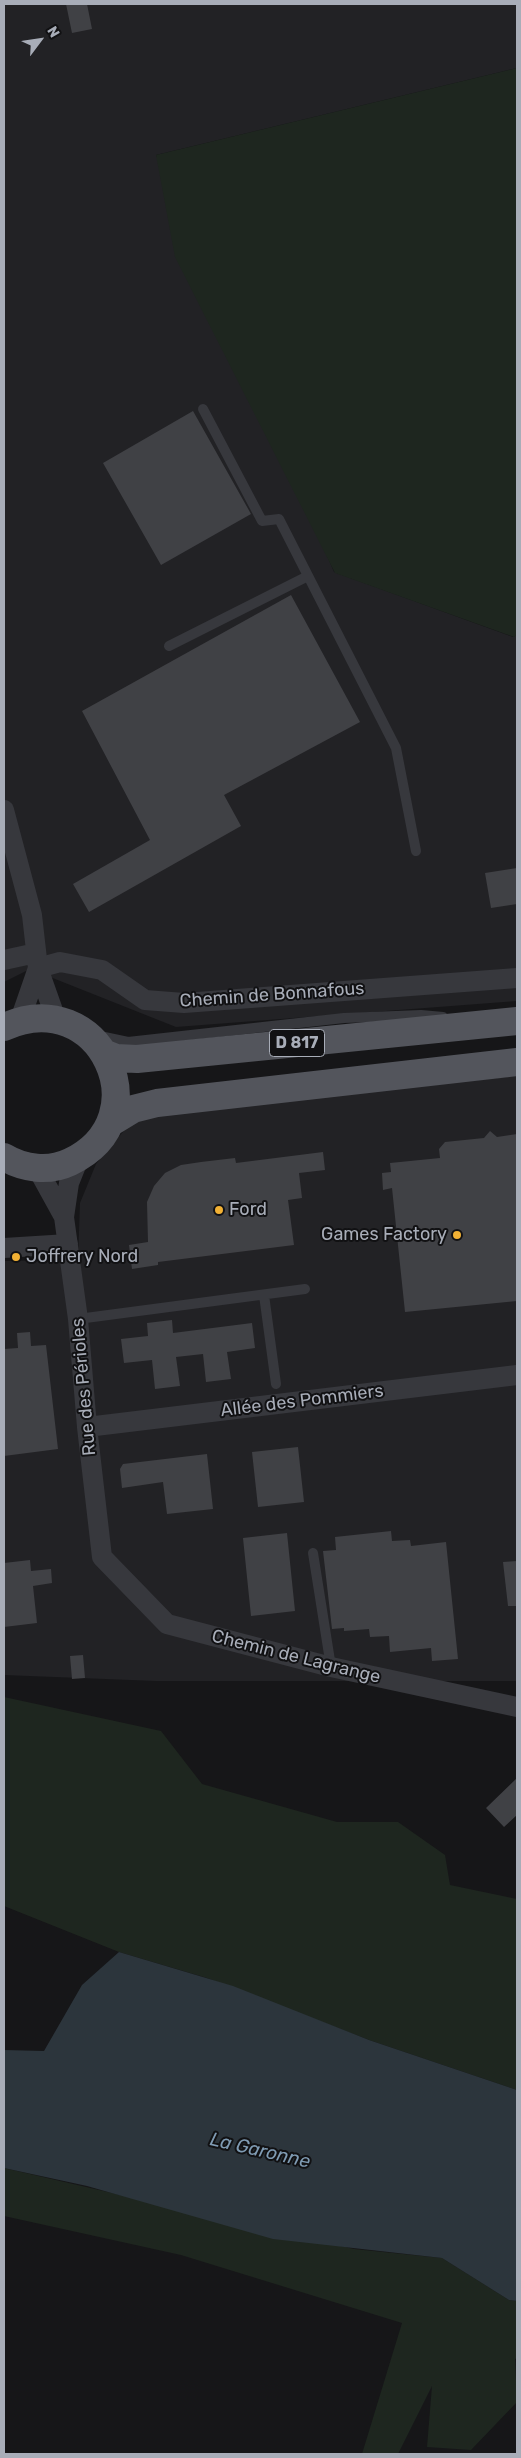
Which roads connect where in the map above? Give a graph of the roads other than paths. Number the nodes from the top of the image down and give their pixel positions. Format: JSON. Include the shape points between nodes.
{"nodes":[{"id":1,"x":203,"y":409,"type":"dead end"},
{"id":2,"x":308,"y":576,"type":"junction"},
{"id":3,"x":169,"y":646,"type":"dead end"},
{"id":4,"x":4,"y":810,"type":"edge"},
{"id":5,"x":416,"y":851,"type":"dead end"},
{"id":6,"x":4,"y":960,"type":"edge"},
{"id":7,"x":37,"y":961,"type":"junction"},
{"id":8,"x":517,"y":978,"type":"edge"},
{"id":9,"x":56,"y":1019,"type":"junction"},
{"id":10,"x":517,"y":1021,"type":"edge"},
{"id":11,"x":489,"y":1023,"type":"junction"},
{"id":12,"x":12,"y":1024,"type":"edge"},
{"id":13,"x":86,"y":1033,"type":"junction"},
{"id":14,"x":106,"y":1054,"type":"junction"},
{"id":15,"x":517,"y":1062,"type":"edge"},
{"id":16,"x":110,"y":1123,"type":"junction"},
{"id":17,"x":4,"y":1157,"type":"edge"},
{"id":18,"x":79,"y":1158,"type":"junction"},
{"id":19,"x":37,"y":1168,"type":"junction"},
{"id":20,"x":64,"y":1217,"type":"junction"},
{"id":21,"x":68,"y":1244,"type":"junction"},
{"id":22,"x":4,"y":1248,"type":"edge"},
{"id":23,"x":304,"y":1289,"type":"dead end"},
{"id":24,"x":264,"y":1295,"type":"junction"},
{"id":25,"x":78,"y":1319,"type":"junction"},
{"id":26,"x":517,"y":1375,"type":"edge"},
{"id":27,"x":276,"y":1384,"type":"dead end"},
{"id":28,"x":87,"y":1427,"type":"junction"},
{"id":29,"x":313,"y":1553,"type":"dead end"},
{"id":30,"x":102,"y":1557,"type":"joint"},
{"id":31,"x":331,"y":1667,"type":"junction"},
{"id":32,"x":517,"y":1707,"type":"edge"}],
"edges":[{"from":1,"to":2,"type":"lane","via":[[262,521],[278,519]]},
{"from":2,"to":3,"type":"lane"},
{"from":2,"to":5,"type":"lane","via":[[396,748]]},
{"from":4,"to":7,"type":"street","via":[[32,915]]},
{"from":6,"to":7,"type":"street","name":"Chemin de Bonnafous"},
{"from":7,"to":8,"type":"street","name":"Chemin de Bonnafous","via":[[102,970],[145,1000],[184,1003]]},
{"from":7,"to":9,"type":"street"},
{"from":7,"to":12,"type":"street"},
{"from":9,"to":12,"type":"main road","via":[[38,1017]]},
{"from":9,"to":13,"type":"main road"},
{"from":10,"to":11,"type":"main road","number":"D 817"},
{"from":11,"to":13,"type":"lane","via":[[421,1015],[344,1018],[128,1042]]},
{"from":11,"to":14,"type":"main road","number":"D 817","via":[[137,1060]]},
{"from":13,"to":14,"type":"main road"},
{"from":14,"to":16,"type":"main road","via":[[116,1088]]},
{"from":15,"to":16,"type":"main road","via":[[157,1103],[133,1110]]},
{"from":16,"to":18,"type":"main road","via":[[92,1149]]},
{"from":17,"to":19,"type":"main road","via":[[14,1163]]},
{"from":18,"to":19,"type":"main road","via":[[66,1164]]},
{"from":18,"to":20,"type":"street","name":"Rue des Périoles","via":[[69,1183]]},
{"from":19,"to":20,"type":"street","name":"Rue des Périoles"},
{"from":20,"to":21,"type":"street","name":"Rue des Périoles"},
{"from":21,"to":22,"type":"street"},
{"from":21,"to":25,"type":"street","name":"Rue des Périoles"},
{"from":23,"to":24,"type":"lane"},
{"from":24,"to":25,"type":"lane"},
{"from":24,"to":27,"type":"lane"},
{"from":25,"to":28,"type":"street","name":"Rue des Périoles"},
{"from":26,"to":28,"type":"street","name":"Allée des Pommiers"},
{"from":28,"to":30,"type":"street","name":"Rue des Périoles"},
{"from":29,"to":31,"type":"lane"},
{"from":30,"to":31,"type":"street","name":"Chemin de Lagrange","via":[[167,1624]]},
{"from":31,"to":32,"type":"street","name":"Chemin de Lagrange"}]}
